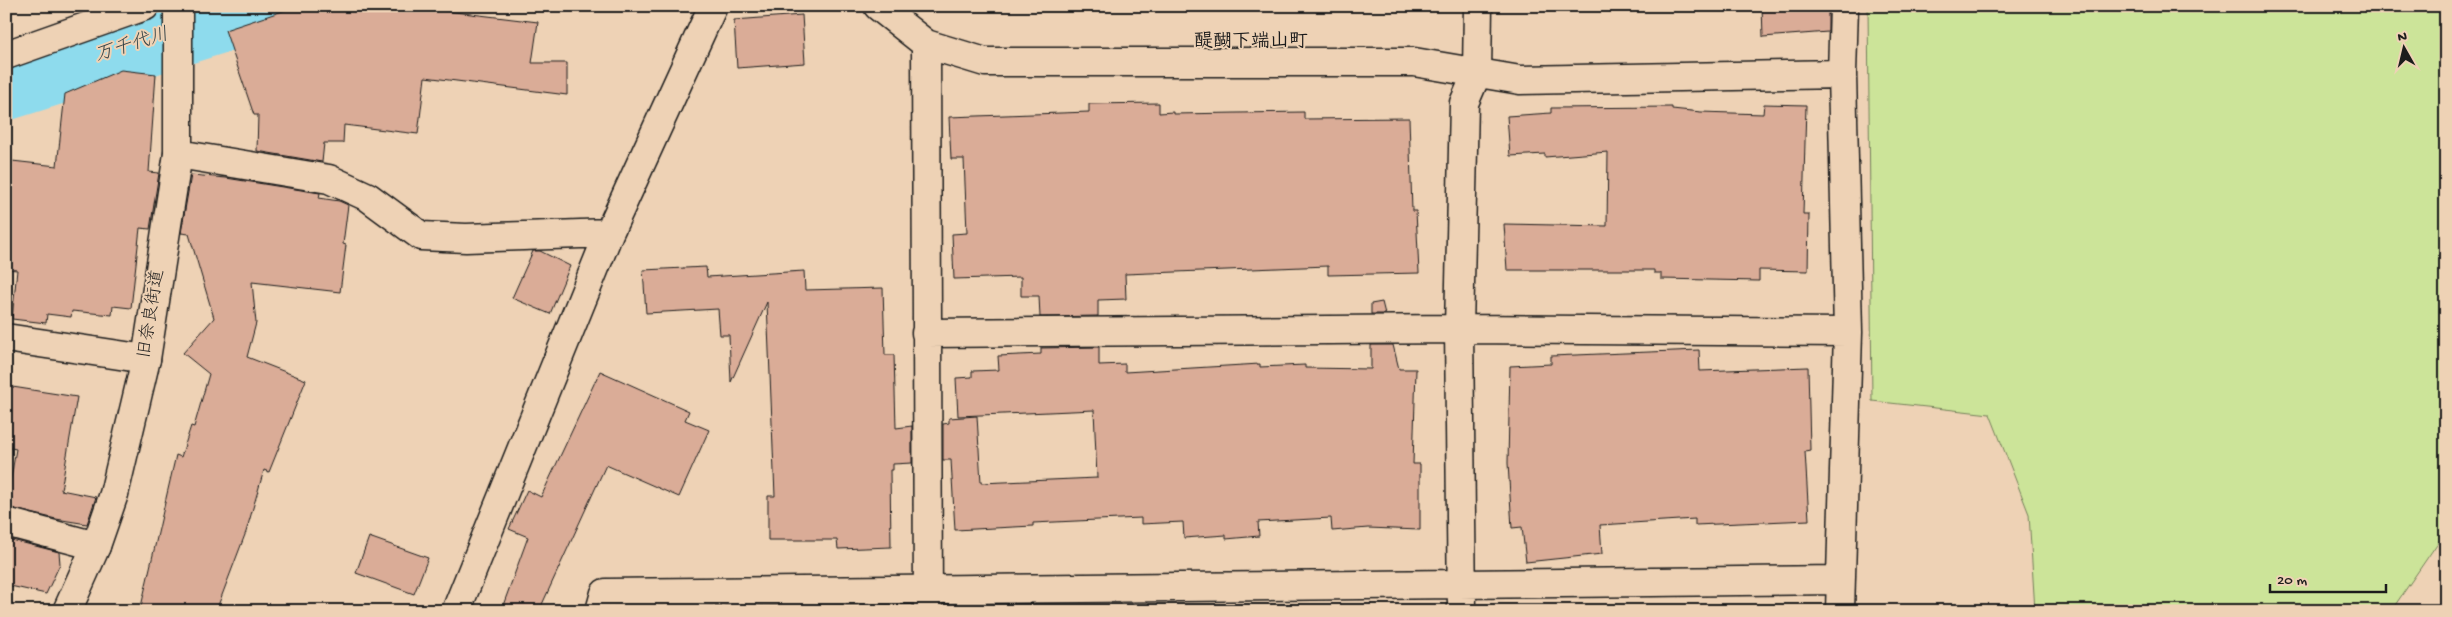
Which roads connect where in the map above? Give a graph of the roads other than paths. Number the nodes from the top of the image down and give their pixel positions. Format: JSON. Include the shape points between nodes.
{"nodes":[{"id":1,"x":146,"y":6,"type":"edge"},
{"id":2,"x":713,"y":6,"type":"edge"},
{"id":3,"x":878,"y":6,"type":"edge"},
{"id":4,"x":1478,"y":6,"type":"edge"},
{"id":5,"x":1844,"y":6,"type":"edge"},
{"id":6,"x":178,"y":12,"type":"edge"},
{"id":7,"x":926,"y":44,"type":"junction"},
{"id":8,"x":6,"y":55,"type":"edge"},
{"id":9,"x":1477,"y":74,"type":"junction"},
{"id":10,"x":1842,"y":74,"type":"junction"},
{"id":11,"x":178,"y":154,"type":"junction"},
{"id":12,"x":610,"y":233,"type":"junction"},
{"id":13,"x":1459,"y":329,"type":"junction"},
{"id":14,"x":1848,"y":332,"type":"junction"},
{"id":15,"x":926,"y":333,"type":"junction"},
{"id":16,"x":6,"y":338,"type":"edge"},
{"id":17,"x":146,"y":358,"type":"junction"},
{"id":18,"x":6,"y":522,"type":"edge"},
{"id":19,"x":96,"y":546,"type":"junction"},
{"id":20,"x":1839,"y":580,"type":"junction"},
{"id":21,"x":1462,"y":598,"type":"edge"},
{"id":22,"x":928,"y":600,"type":"edge"},
{"id":23,"x":67,"y":611,"type":"edge"},
{"id":24,"x":456,"y":611,"type":"edge"},
{"id":25,"x":600,"y":611,"type":"edge"},
{"id":26,"x":1840,"y":611,"type":"edge"}],
"edges":[{"from":1,"to":8,"type":"street"},
{"from":2,"to":12,"type":"street"},
{"from":3,"to":7,"type":"street"},
{"from":4,"to":9,"type":"street"},
{"from":5,"to":10,"type":"street"},
{"from":6,"to":11,"type":"street","name":"旧奈良街道"},
{"from":7,"to":9,"type":"street","via":[[984,62],[1414,62]]},
{"from":7,"to":15,"type":"street"},
{"from":9,"to":10,"type":"street","via":[[1520,80]]},
{"from":9,"to":13,"type":"street","via":[[1464,103]]},
{"from":10,"to":14,"type":"street"},
{"from":11,"to":12,"type":"street","via":[[329,179],[368,197],[421,236],[466,238]]},
{"from":11,"to":17,"type":"street","name":"旧奈良街道"},
{"from":12,"to":24,"type":"street"},
{"from":13,"to":14,"type":"street"},
{"from":13,"to":15,"type":"street"},
{"from":13,"to":21,"type":"street"},
{"from":14,"to":20,"type":"street"},
{"from":15,"to":22,"type":"street"},
{"from":16,"to":17,"type":"street"},
{"from":17,"to":19,"type":"street","name":"旧奈良街道","via":[[114,494]]},
{"from":18,"to":19,"type":"street"},
{"from":19,"to":23,"type":"street","name":"旧奈良街道"},
{"from":20,"to":21,"type":"street"},
{"from":20,"to":26,"type":"street"},
{"from":21,"to":22,"type":"street"},
{"from":22,"to":25,"type":"street","via":[[605,593]]}]}
